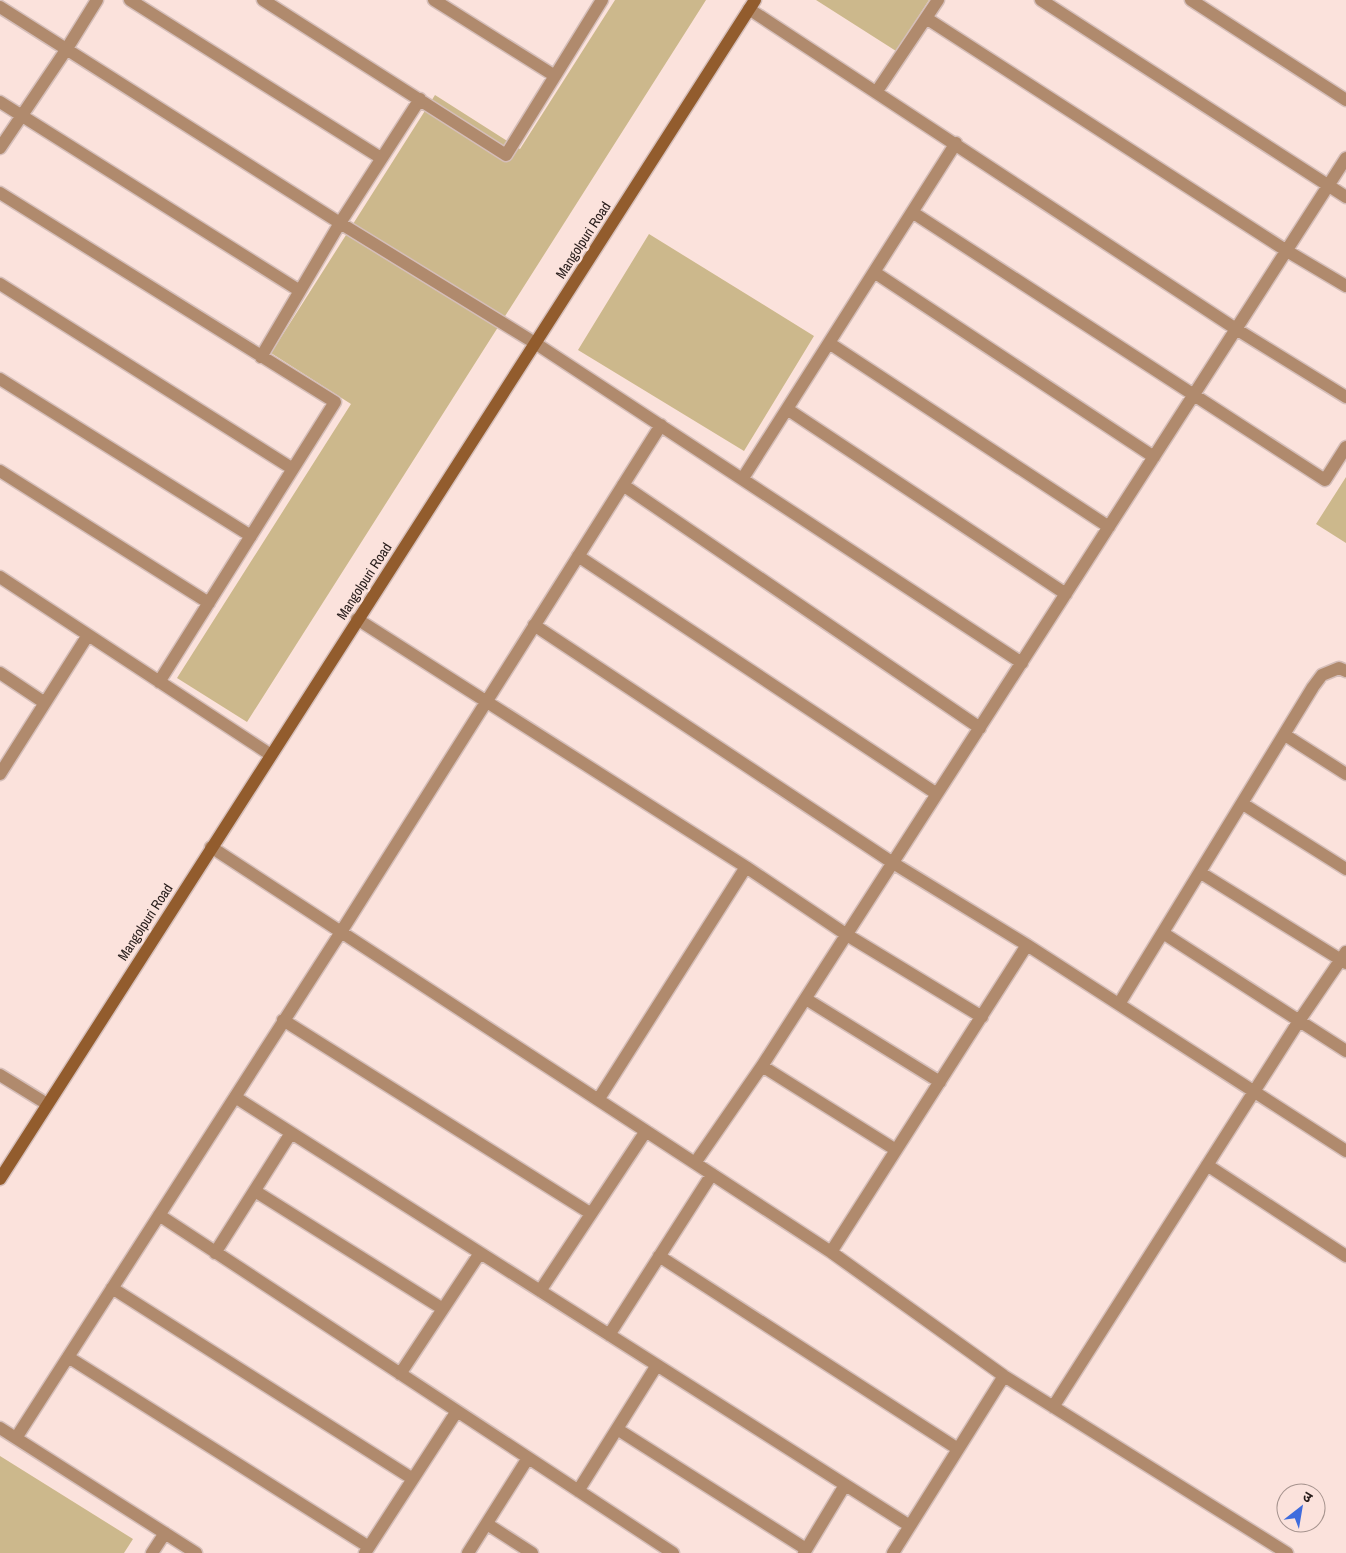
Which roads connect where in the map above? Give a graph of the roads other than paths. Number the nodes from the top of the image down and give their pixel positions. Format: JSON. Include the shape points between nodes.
{"nodes":[{"id":1,"x":97,"y":0,"type":"edge"},
{"id":2,"x":130,"y":0,"type":"edge"},
{"id":3,"x":264,"y":0,"type":"edge"},
{"id":4,"x":434,"y":0,"type":"edge"},
{"id":5,"x":938,"y":0,"type":"edge"},
{"id":6,"x":1041,"y":0,"type":"edge"},
{"id":7,"x":1191,"y":0,"type":"edge"},
{"id":8,"x":600,"y":1,"type":"edge"},
{"id":9,"x":752,"y":4,"type":"edge"},
{"id":10,"x":0,"y":7,"type":"edge"},
{"id":11,"x":926,"y":18,"type":"junction"},
{"id":12,"x":66,"y":50,"type":"junction"},
{"id":13,"x":555,"y":76,"type":"junction"},
{"id":14,"x":877,"y":92,"type":"junction"},
{"id":15,"x":420,"y":99,"type":"junction"},
{"id":16,"x":1346,"y":100,"type":"edge"},
{"id":17,"x":0,"y":102,"type":"edge"},
{"id":18,"x":21,"y":115,"type":"junction"},
{"id":19,"x":956,"y":143,"type":"junction"},
{"id":20,"x":0,"y":148,"type":"edge"},
{"id":21,"x":381,"y":158,"type":"junction"},
{"id":22,"x":1346,"y":158,"type":"edge"},
{"id":23,"x":1328,"y":186,"type":"junction"},
{"id":24,"x":0,"y":193,"type":"edge"},
{"id":25,"x":1346,"y":197,"type":"edge"},
{"id":26,"x":912,"y":212,"type":"junction"},
{"id":27,"x":340,"y":224,"type":"junction"},
{"id":28,"x":1287,"y":251,"type":"junction"},
{"id":29,"x":874,"y":272,"type":"junction"},
{"id":30,"x":0,"y":284,"type":"edge"},
{"id":31,"x":1346,"y":286,"type":"edge"},
{"id":32,"x":300,"y":291,"type":"junction"},
{"id":33,"x":1236,"y":329,"type":"junction"},
{"id":34,"x":535,"y":343,"type":"junction"},
{"id":35,"x":829,"y":343,"type":"junction"},
{"id":36,"x":261,"y":356,"type":"junction"},
{"id":37,"x":0,"y":379,"type":"edge"},
{"id":38,"x":1194,"y":395,"type":"junction"},
{"id":39,"x":1346,"y":397,"type":"edge"},
{"id":40,"x":787,"y":409,"type":"junction"},
{"id":41,"x":661,"y":425,"type":"junction"},
{"id":42,"x":1346,"y":447,"type":"edge"},
{"id":43,"x":1154,"y":458,"type":"junction"},
{"id":44,"x":293,"y":469,"type":"junction"},
{"id":45,"x":0,"y":471,"type":"edge"},
{"id":46,"x":743,"y":478,"type":"junction"},
{"id":47,"x":623,"y":485,"type":"junction"},
{"id":48,"x":1109,"y":527,"type":"junction"},
{"id":49,"x":251,"y":536,"type":"junction"},
{"id":50,"x":578,"y":556,"type":"junction"},
{"id":51,"x":0,"y":577,"type":"edge"},
{"id":52,"x":1066,"y":594,"type":"junction"},
{"id":53,"x":209,"y":603,"type":"junction"},
{"id":54,"x":357,"y":619,"type":"junction"},
{"id":55,"x":534,"y":625,"type":"junction"},
{"id":56,"x":88,"y":635,"type":"junction"},
{"id":57,"x":1022,"y":663,"type":"junction"},
{"id":58,"x":1346,"y":671,"type":"edge"},
{"id":59,"x":0,"y":673,"type":"edge"},
{"id":60,"x":159,"y":682,"type":"junction"},
{"id":61,"x":486,"y":701,"type":"junction"},
{"id":62,"x":46,"y":702,"type":"junction"},
{"id":63,"x":980,"y":728,"type":"junction"},
{"id":64,"x":1285,"y":735,"type":"junction"},
{"id":65,"x":270,"y":755,"type":"junction"},
{"id":66,"x":4,"y":760,"type":"edge"},
{"id":67,"x":0,"y":774,"type":"edge"},
{"id":68,"x":1346,"y":774,"type":"edge"},
{"id":69,"x":937,"y":794,"type":"junction"},
{"id":70,"x":1243,"y":804,"type":"junction"},
{"id":71,"x":211,"y":848,"type":"junction"},
{"id":72,"x":893,"y":863,"type":"junction"},
{"id":73,"x":746,"y":867,"type":"junction"},
{"id":74,"x":1346,"y":870,"type":"edge"},
{"id":75,"x":1201,"y":873,"type":"junction"},
{"id":76,"x":341,"y":932,"type":"junction"},
{"id":77,"x":1163,"y":933,"type":"junction"},
{"id":78,"x":847,"y":935,"type":"junction"},
{"id":79,"x":1027,"y":945,"type":"junction"},
{"id":80,"x":1344,"y":958,"type":"edge"},
{"id":81,"x":806,"y":999,"type":"junction"},
{"id":82,"x":1119,"y":1004,"type":"junction"},
{"id":83,"x":982,"y":1017,"type":"junction"},
{"id":84,"x":283,"y":1020,"type":"junction"},
{"id":85,"x":1299,"y":1021,"type":"junction"},
{"id":86,"x":1346,"y":1051,"type":"edge"},
{"id":87,"x":762,"y":1066,"type":"junction"},
{"id":88,"x":0,"y":1074,"type":"edge"},
{"id":89,"x":940,"y":1082,"type":"junction"},
{"id":90,"x":1254,"y":1091,"type":"junction"},
{"id":91,"x":235,"y":1096,"type":"junction"},
{"id":92,"x":598,"y":1100,"type":"junction"},
{"id":93,"x":47,"y":1104,"type":"junction"},
{"id":94,"x":646,"y":1131,"type":"junction"},
{"id":95,"x":291,"y":1133,"type":"junction"},
{"id":96,"x":896,"y":1150,"type":"junction"},
{"id":97,"x":1346,"y":1151,"type":"edge"},
{"id":98,"x":695,"y":1163,"type":"junction"},
{"id":99,"x":1207,"y":1165,"type":"junction"},
{"id":100,"x":712,"y":1174,"type":"junction"},
{"id":101,"x":0,"y":1179,"type":"edge"},
{"id":102,"x":255,"y":1191,"type":"junction"},
{"id":103,"x":590,"y":1213,"type":"junction"},
{"id":104,"x":159,"y":1215,"type":"junction"},
{"id":105,"x":832,"y":1252,"type":"junction"},
{"id":106,"x":215,"y":1253,"type":"junction"},
{"id":107,"x":480,"y":1253,"type":"junction"},
{"id":108,"x":660,"y":1256,"type":"junction"},
{"id":109,"x":1346,"y":1256,"type":"edge"},
{"id":110,"x":112,"y":1288,"type":"junction"},
{"id":111,"x":540,"y":1291,"type":"junction"},
{"id":112,"x":443,"y":1309,"type":"junction"},
{"id":113,"x":609,"y":1335,"type":"junction"},
{"id":114,"x":68,"y":1357,"type":"junction"},
{"id":115,"x":657,"y":1365,"type":"junction"},
{"id":116,"x":400,"y":1374,"type":"junction"},
{"id":117,"x":1004,"y":1376,"type":"junction"},
{"id":118,"x":1052,"y":1407,"type":"junction"},
{"id":119,"x":457,"y":1411,"type":"junction"},
{"id":120,"x":0,"y":1428,"type":"edge"},
{"id":121,"x":617,"y":1428,"type":"junction"},
{"id":122,"x":16,"y":1438,"type":"junction"},
{"id":123,"x":958,"y":1449,"type":"junction"},
{"id":124,"x":528,"y":1458,"type":"junction"},
{"id":125,"x":413,"y":1479,"type":"junction"},
{"id":126,"x":845,"y":1485,"type":"junction"},
{"id":127,"x":578,"y":1491,"type":"junction"},
{"id":128,"x":487,"y":1524,"type":"junction"},
{"id":129,"x":910,"y":1526,"type":"junction"},
{"id":130,"x":165,"y":1533,"type":"junction"},
{"id":131,"x":367,"y":1550,"type":"edge"},
{"id":132,"x":805,"y":1551,"type":"edge"},
{"id":133,"x":152,"y":1553,"type":"edge"},
{"id":134,"x":196,"y":1553,"type":"edge"},
{"id":135,"x":468,"y":1553,"type":"edge"},
{"id":136,"x":532,"y":1553,"type":"edge"},
{"id":137,"x":673,"y":1553,"type":"edge"},
{"id":138,"x":893,"y":1553,"type":"edge"},
{"id":139,"x":1287,"y":1553,"type":"edge"}],
"edges":[{"from":1,"to":12,"type":"street"},
{"from":2,"to":21,"type":"street"},
{"from":3,"to":15,"type":"street"},
{"from":4,"to":13,"type":"street"},
{"from":5,"to":11,"type":"street"},
{"from":6,"to":23,"type":"street"},
{"from":7,"to":16,"type":"street"},
{"from":8,"to":13,"type":"street"},
{"from":9,"to":14,"type":"street"},
{"from":9,"to":34,"type":"street","name":"Mangolpuri Road"},
{"from":10,"to":12,"type":"street"},
{"from":11,"to":14,"type":"street"},
{"from":11,"to":28,"type":"street"},
{"from":12,"to":18,"type":"street"},
{"from":12,"to":27,"type":"street"},
{"from":13,"to":15,"type":"street","via":[[506,155]]},
{"from":14,"to":19,"type":"street"},
{"from":15,"to":21,"type":"street"},
{"from":17,"to":18,"type":"street"},
{"from":18,"to":20,"type":"street"},
{"from":18,"to":32,"type":"street"},
{"from":19,"to":26,"type":"street"},
{"from":19,"to":33,"type":"street"},
{"from":21,"to":27,"type":"street"},
{"from":22,"to":23,"type":"street"},
{"from":23,"to":25,"type":"street"},
{"from":23,"to":28,"type":"street"},
{"from":24,"to":36,"type":"street"},
{"from":26,"to":29,"type":"street"},
{"from":26,"to":38,"type":"street"},
{"from":27,"to":32,"type":"street"},
{"from":27,"to":34,"type":"street"},
{"from":28,"to":31,"type":"street"},
{"from":28,"to":33,"type":"street"},
{"from":29,"to":35,"type":"street"},
{"from":29,"to":43,"type":"street"},
{"from":30,"to":44,"type":"street"},
{"from":32,"to":36,"type":"street"},
{"from":33,"to":38,"type":"street"},
{"from":33,"to":39,"type":"street"},
{"from":34,"to":41,"type":"street"},
{"from":34,"to":54,"type":"street","name":"Mangolpuri Road"},
{"from":35,"to":40,"type":"street"},
{"from":35,"to":48,"type":"street"},
{"from":36,"to":44,"type":"street","via":[[335,402]]},
{"from":37,"to":49,"type":"street"},
{"from":38,"to":42,"type":"street","via":[[1325,480]]},
{"from":38,"to":43,"type":"street"},
{"from":40,"to":46,"type":"street"},
{"from":40,"to":52,"type":"street"},
{"from":41,"to":46,"type":"street"},
{"from":41,"to":47,"type":"street"},
{"from":43,"to":48,"type":"street"},
{"from":44,"to":49,"type":"street"},
{"from":45,"to":53,"type":"street"},
{"from":46,"to":57,"type":"street"},
{"from":47,"to":50,"type":"street"},
{"from":47,"to":63,"type":"street"},
{"from":48,"to":52,"type":"street"},
{"from":49,"to":53,"type":"street"},
{"from":50,"to":55,"type":"street"},
{"from":50,"to":69,"type":"street"},
{"from":51,"to":56,"type":"street"},
{"from":52,"to":57,"type":"street"},
{"from":53,"to":60,"type":"street"},
{"from":54,"to":61,"type":"street"},
{"from":54,"to":65,"type":"street","name":"Mangolpuri Road"},
{"from":55,"to":61,"type":"street"},
{"from":55,"to":72,"type":"street"},
{"from":56,"to":60,"type":"street"},
{"from":56,"to":62,"type":"street"},
{"from":57,"to":63,"type":"street"},
{"from":58,"to":64,"type":"street","via":[[1339,668],[1322,674]]},
{"from":59,"to":62,"type":"street"},
{"from":60,"to":65,"type":"street"},
{"from":61,"to":73,"type":"street"},
{"from":61,"to":76,"type":"street"},
{"from":62,"to":66,"type":"street"},
{"from":63,"to":69,"type":"street"},
{"from":64,"to":68,"type":"street"},
{"from":64,"to":70,"type":"street"},
{"from":65,"to":71,"type":"street","name":"Mangolpuri Road"},
{"from":66,"to":67,"type":"street"},
{"from":69,"to":72,"type":"street"},
{"from":70,"to":74,"type":"street"},
{"from":70,"to":75,"type":"street"},
{"from":71,"to":76,"type":"street"},
{"from":71,"to":93,"type":"street","name":"Mangolpuri Road"},
{"from":72,"to":78,"type":"street"},
{"from":72,"to":79,"type":"street"},
{"from":73,"to":78,"type":"street"},
{"from":73,"to":92,"type":"street"},
{"from":75,"to":77,"type":"street"},
{"from":75,"to":80,"type":"street"},
{"from":76,"to":84,"type":"street"},
{"from":76,"to":92,"type":"street"},
{"from":77,"to":82,"type":"street"},
{"from":77,"to":85,"type":"street"},
{"from":78,"to":81,"type":"street"},
{"from":78,"to":83,"type":"street"},
{"from":79,"to":82,"type":"street"},
{"from":79,"to":83,"type":"street"},
{"from":80,"to":85,"type":"street"},
{"from":81,"to":87,"type":"street"},
{"from":81,"to":89,"type":"street"},
{"from":82,"to":90,"type":"street"},
{"from":83,"to":89,"type":"street"},
{"from":84,"to":91,"type":"street"},
{"from":84,"to":103,"type":"street"},
{"from":85,"to":86,"type":"street"},
{"from":85,"to":90,"type":"street"},
{"from":87,"to":96,"type":"street"},
{"from":87,"to":98,"type":"street"},
{"from":88,"to":93,"type":"street"},
{"from":89,"to":96,"type":"street"},
{"from":90,"to":97,"type":"street"},
{"from":90,"to":99,"type":"street"},
{"from":91,"to":95,"type":"street"},
{"from":91,"to":104,"type":"street"},
{"from":92,"to":94,"type":"street"},
{"from":93,"to":101,"type":"street","name":"Mangolpuri Road"},
{"from":94,"to":98,"type":"street"},
{"from":94,"to":103,"type":"street"},
{"from":95,"to":102,"type":"street"},
{"from":95,"to":107,"type":"street"},
{"from":96,"to":105,"type":"street"},
{"from":98,"to":100,"type":"street"},
{"from":99,"to":109,"type":"street"},
{"from":99,"to":118,"type":"street"},
{"from":100,"to":105,"type":"street"},
{"from":100,"to":108,"type":"street"},
{"from":102,"to":106,"type":"street"},
{"from":102,"to":112,"type":"street"},
{"from":103,"to":111,"type":"street"},
{"from":104,"to":106,"type":"street"},
{"from":104,"to":110,"type":"street"},
{"from":105,"to":117,"type":"street"},
{"from":106,"to":116,"type":"street"},
{"from":107,"to":111,"type":"street"},
{"from":107,"to":112,"type":"street"},
{"from":108,"to":113,"type":"street"},
{"from":108,"to":123,"type":"street"},
{"from":110,"to":114,"type":"street"},
{"from":110,"to":125,"type":"street"},
{"from":111,"to":113,"type":"street"},
{"from":112,"to":116,"type":"street"},
{"from":113,"to":115,"type":"street"},
{"from":114,"to":122,"type":"street"},
{"from":114,"to":131,"type":"street"},
{"from":115,"to":121,"type":"street"},
{"from":115,"to":126,"type":"street"},
{"from":116,"to":119,"type":"street"},
{"from":117,"to":118,"type":"street"},
{"from":117,"to":123,"type":"street"},
{"from":118,"to":139,"type":"street"},
{"from":119,"to":124,"type":"street"},
{"from":119,"to":125,"type":"street"},
{"from":120,"to":122,"type":"street"},
{"from":121,"to":127,"type":"street"},
{"from":121,"to":132,"type":"street"},
{"from":122,"to":130,"type":"street"},
{"from":123,"to":129,"type":"street"},
{"from":124,"to":127,"type":"street"},
{"from":124,"to":128,"type":"street"},
{"from":125,"to":131,"type":"street"},
{"from":126,"to":129,"type":"street"},
{"from":126,"to":132,"type":"street"},
{"from":127,"to":137,"type":"street"},
{"from":128,"to":135,"type":"street"},
{"from":128,"to":136,"type":"street"},
{"from":129,"to":138,"type":"street"},
{"from":130,"to":133,"type":"street"},
{"from":130,"to":134,"type":"street"}]}
